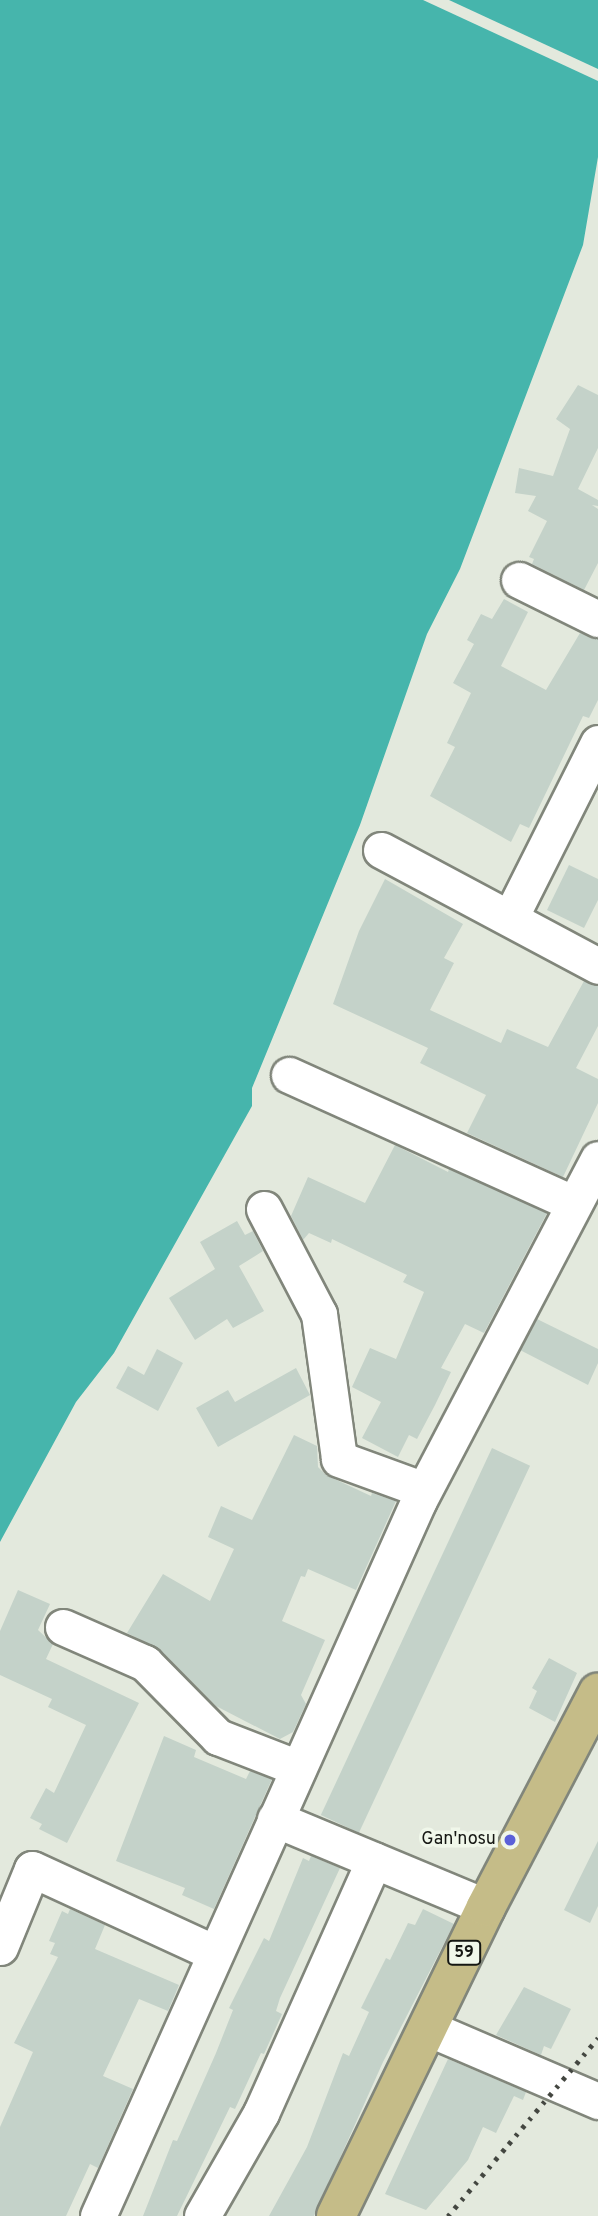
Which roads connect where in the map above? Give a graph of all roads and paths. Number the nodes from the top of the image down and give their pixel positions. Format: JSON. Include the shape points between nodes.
{"nodes":[{"id":1,"x":519,"y":580,"type":"dead end"},
{"id":2,"x":598,"y":620,"type":"edge"},
{"id":3,"x":598,"y":743,"type":"edge"},
{"id":4,"x":381,"y":850,"type":"dead end"},
{"id":5,"x":510,"y":918,"type":"junction"},
{"id":6,"x":598,"y":967,"type":"edge"},
{"id":7,"x":289,"y":1075,"type":"dead end"},
{"id":8,"x":598,"y":1159,"type":"edge"},
{"id":9,"x":573,"y":1203,"type":"junction"},
{"id":10,"x":264,"y":1209,"type":"dead end"},
{"id":11,"x":424,"y":1490,"type":"junction"},
{"id":12,"x":63,"y":1627,"type":"dead end"},
{"id":13,"x":598,"y":1693,"type":"edge"},
{"id":14,"x":298,"y":1768,"type":"junction"},
{"id":15,"x":275,"y":1819,"type":"junction"},
{"id":16,"x":374,"y":1860,"type":"junction"},
{"id":17,"x":486,"y":1907,"type":"junction"},
{"id":18,"x":0,"y":1947,"type":"edge"},
{"id":19,"x":215,"y":1953,"type":"junction"},
{"id":20,"x":430,"y":2029,"type":"junction"},
{"id":21,"x":598,"y":2101,"type":"edge"},
{"id":22,"x":98,"y":2216,"type":"edge"},
{"id":23,"x":202,"y":2216,"type":"edge"},
{"id":24,"x":336,"y":2216,"type":"edge"}],
"edges":[{"from":1,"to":2,"type":"street"},
{"from":3,"to":5,"type":"street"},
{"from":4,"to":5,"type":"street"},
{"from":5,"to":6,"type":"street"},
{"from":7,"to":9,"type":"street"},
{"from":8,"to":9,"type":"street"},
{"from":9,"to":11,"type":"street"},
{"from":10,"to":11,"type":"street","via":[[319,1314],[339,1459]]},
{"from":11,"to":14,"type":"street"},
{"from":12,"to":14,"type":"street","via":[[145,1663],[218,1737]]},
{"from":13,"to":17,"type":"main road","number":"59"},
{"from":14,"to":15,"type":"street"},
{"from":15,"to":16,"type":"street"},
{"from":15,"to":19,"type":"street"},
{"from":16,"to":17,"type":"street"},
{"from":16,"to":23,"type":"street","via":[[261,2113]]},
{"from":17,"to":20,"type":"main road","number":"59"},
{"from":18,"to":19,"type":"street","via":[[32,1869]]},
{"from":19,"to":22,"type":"street"},
{"from":20,"to":21,"type":"street"},
{"from":20,"to":24,"type":"main road","number":"59"}]}
